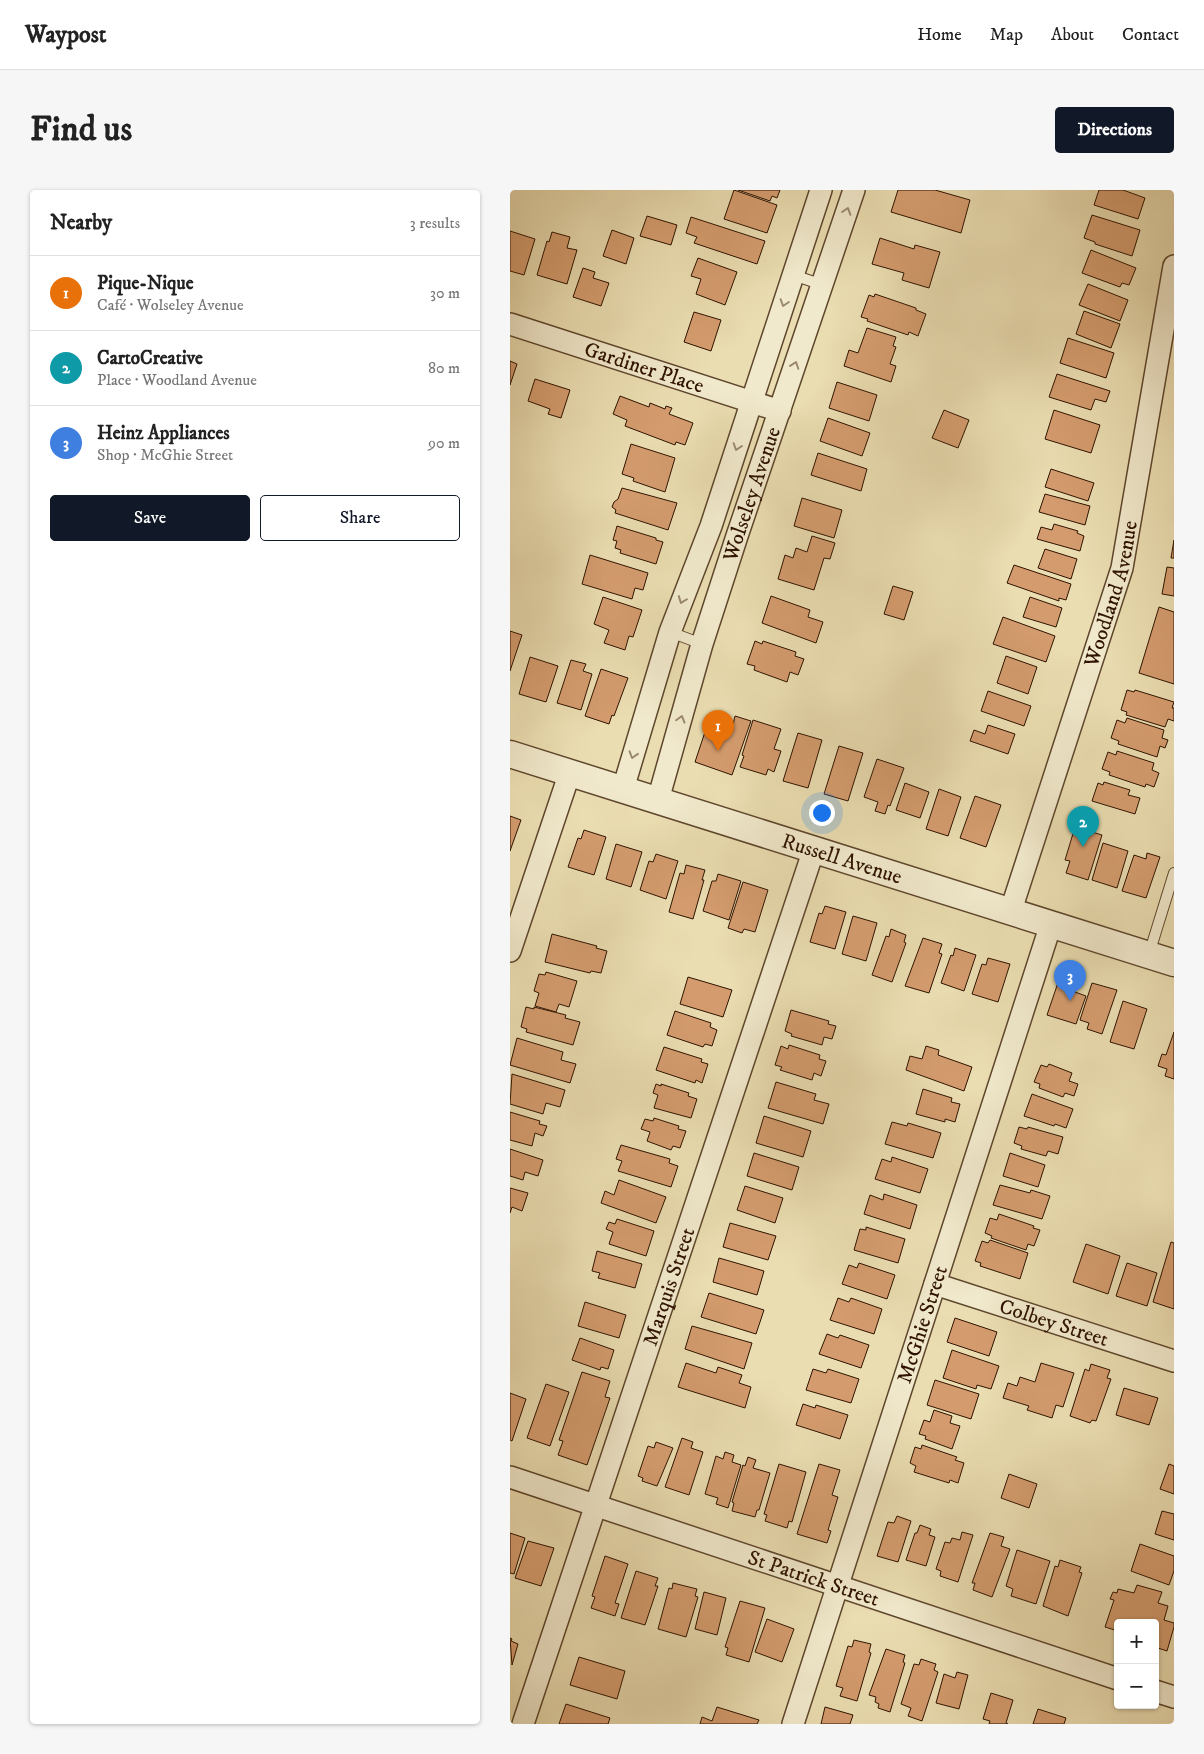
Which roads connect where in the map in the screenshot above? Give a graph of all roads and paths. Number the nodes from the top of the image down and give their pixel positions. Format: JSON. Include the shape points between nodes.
{"nodes":[{"id":1,"x":820,"y":190,"type":"edge"},
{"id":2,"x":854,"y":190,"type":"edge"},
{"id":3,"x":1174,"y":266,"type":"edge"},
{"id":4,"x":793,"y":275,"type":"junction"},
{"id":5,"x":822,"y":285,"type":"junction"},
{"id":6,"x":510,"y":324,"type":"edge"},
{"id":7,"x":752,"y":401,"type":"junction"},
{"id":8,"x":780,"y":411,"type":"junction"},
{"id":9,"x":724,"y":531,"type":"junction"},
{"id":10,"x":670,"y":632,"type":"junction"},
{"id":11,"x":702,"y":644,"type":"junction"},
{"id":12,"x":510,"y":754,"type":"edge"},
{"id":13,"x":570,"y":772,"type":"junction"},
{"id":14,"x":623,"y":789,"type":"junction"},
{"id":15,"x":658,"y":800,"type":"junction"},
{"id":16,"x":814,"y":849,"type":"junction"},
{"id":17,"x":1174,"y":874,"type":"edge"},
{"id":18,"x":1011,"y":910,"type":"junction"},
{"id":19,"x":1052,"y":924,"type":"junction"},
{"id":20,"x":510,"y":951,"type":"edge"},
{"id":21,"x":1149,"y":955,"type":"junction"},
{"id":22,"x":1174,"y":963,"type":"edge"},
{"id":23,"x":935,"y":1284,"type":"junction"},
{"id":24,"x":1174,"y":1361,"type":"edge"},
{"id":25,"x":510,"y":1477,"type":"edge"},
{"id":26,"x":595,"y":1504,"type":"junction"},
{"id":27,"x":836,"y":1587,"type":"junction"},
{"id":28,"x":1114,"y":1678,"type":"edge"},
{"id":29,"x":1159,"y":1692,"type":"edge"},
{"id":30,"x":1174,"y":1698,"type":"edge"},
{"id":31,"x":523,"y":1724,"type":"edge"},
{"id":32,"x":793,"y":1724,"type":"edge"}],
"edges":[{"from":1,"to":4,"type":"street","name":"Wolseley Avenue"},
{"from":5,"to":2,"type":"street","name":"Wolseley Avenue","one_way":true},
{"from":3,"to":18,"type":"street","name":"Woodland Avenue","via":[[1122,568]]},
{"from":4,"to":5,"type":"lane"},
{"from":4,"to":7,"type":"street","name":"Wolseley Avenue","one_way":true},
{"from":8,"to":5,"type":"street","name":"Wolseley Avenue","one_way":true},
{"from":6,"to":7,"type":"street","name":"Gardiner Place"},
{"from":7,"to":8,"type":"street","name":"Gardiner Place"},
{"from":7,"to":9,"type":"street","name":"Wolseley Avenue","one_way":true},
{"from":8,"to":9,"type":"street","name":"Wolseley Avenue"},
{"from":9,"to":10,"type":"street","name":"Wolseley Avenue","one_way":true},
{"from":9,"to":11,"type":"street","name":"Wolseley Avenue"},
{"from":10,"to":11,"type":"lane"},
{"from":10,"to":14,"type":"street","name":"Wolseley Avenue","one_way":true},
{"from":15,"to":11,"type":"street","name":"Wolseley Avenue","one_way":true},
{"from":12,"to":13,"type":"street","name":"Russell Avenue"},
{"from":13,"to":14,"type":"street","name":"Russell Avenue"},
{"from":13,"to":20,"type":"street"},
{"from":14,"to":15,"type":"street","name":"Russell Avenue"},
{"from":15,"to":16,"type":"street","name":"Russell Avenue"},
{"from":16,"to":18,"type":"street","name":"Russell Avenue"},
{"from":16,"to":26,"type":"street","name":"Marquis Street"},
{"from":17,"to":21,"type":"lane"},
{"from":18,"to":19,"type":"street","name":"Russell Avenue"},
{"from":19,"to":21,"type":"street","name":"Russell Avenue"},
{"from":19,"to":23,"type":"street","name":"McGhie Street"},
{"from":21,"to":22,"type":"street","name":"Russell Avenue"},
{"from":23,"to":24,"type":"street","name":"Colbey Street"},
{"from":23,"to":27,"type":"street","name":"McGhie Street"},
{"from":25,"to":26,"type":"street","name":"St Patrick Street"},
{"from":26,"to":27,"type":"street","name":"St Patrick Street"},
{"from":26,"to":31,"type":"street","name":"Marquis Street"},
{"from":27,"to":28,"type":"street","name":"St Patrick Street"},
{"from":27,"to":32,"type":"street","name":"McGhie Street"},
{"from":29,"to":30,"type":"street"}]}
